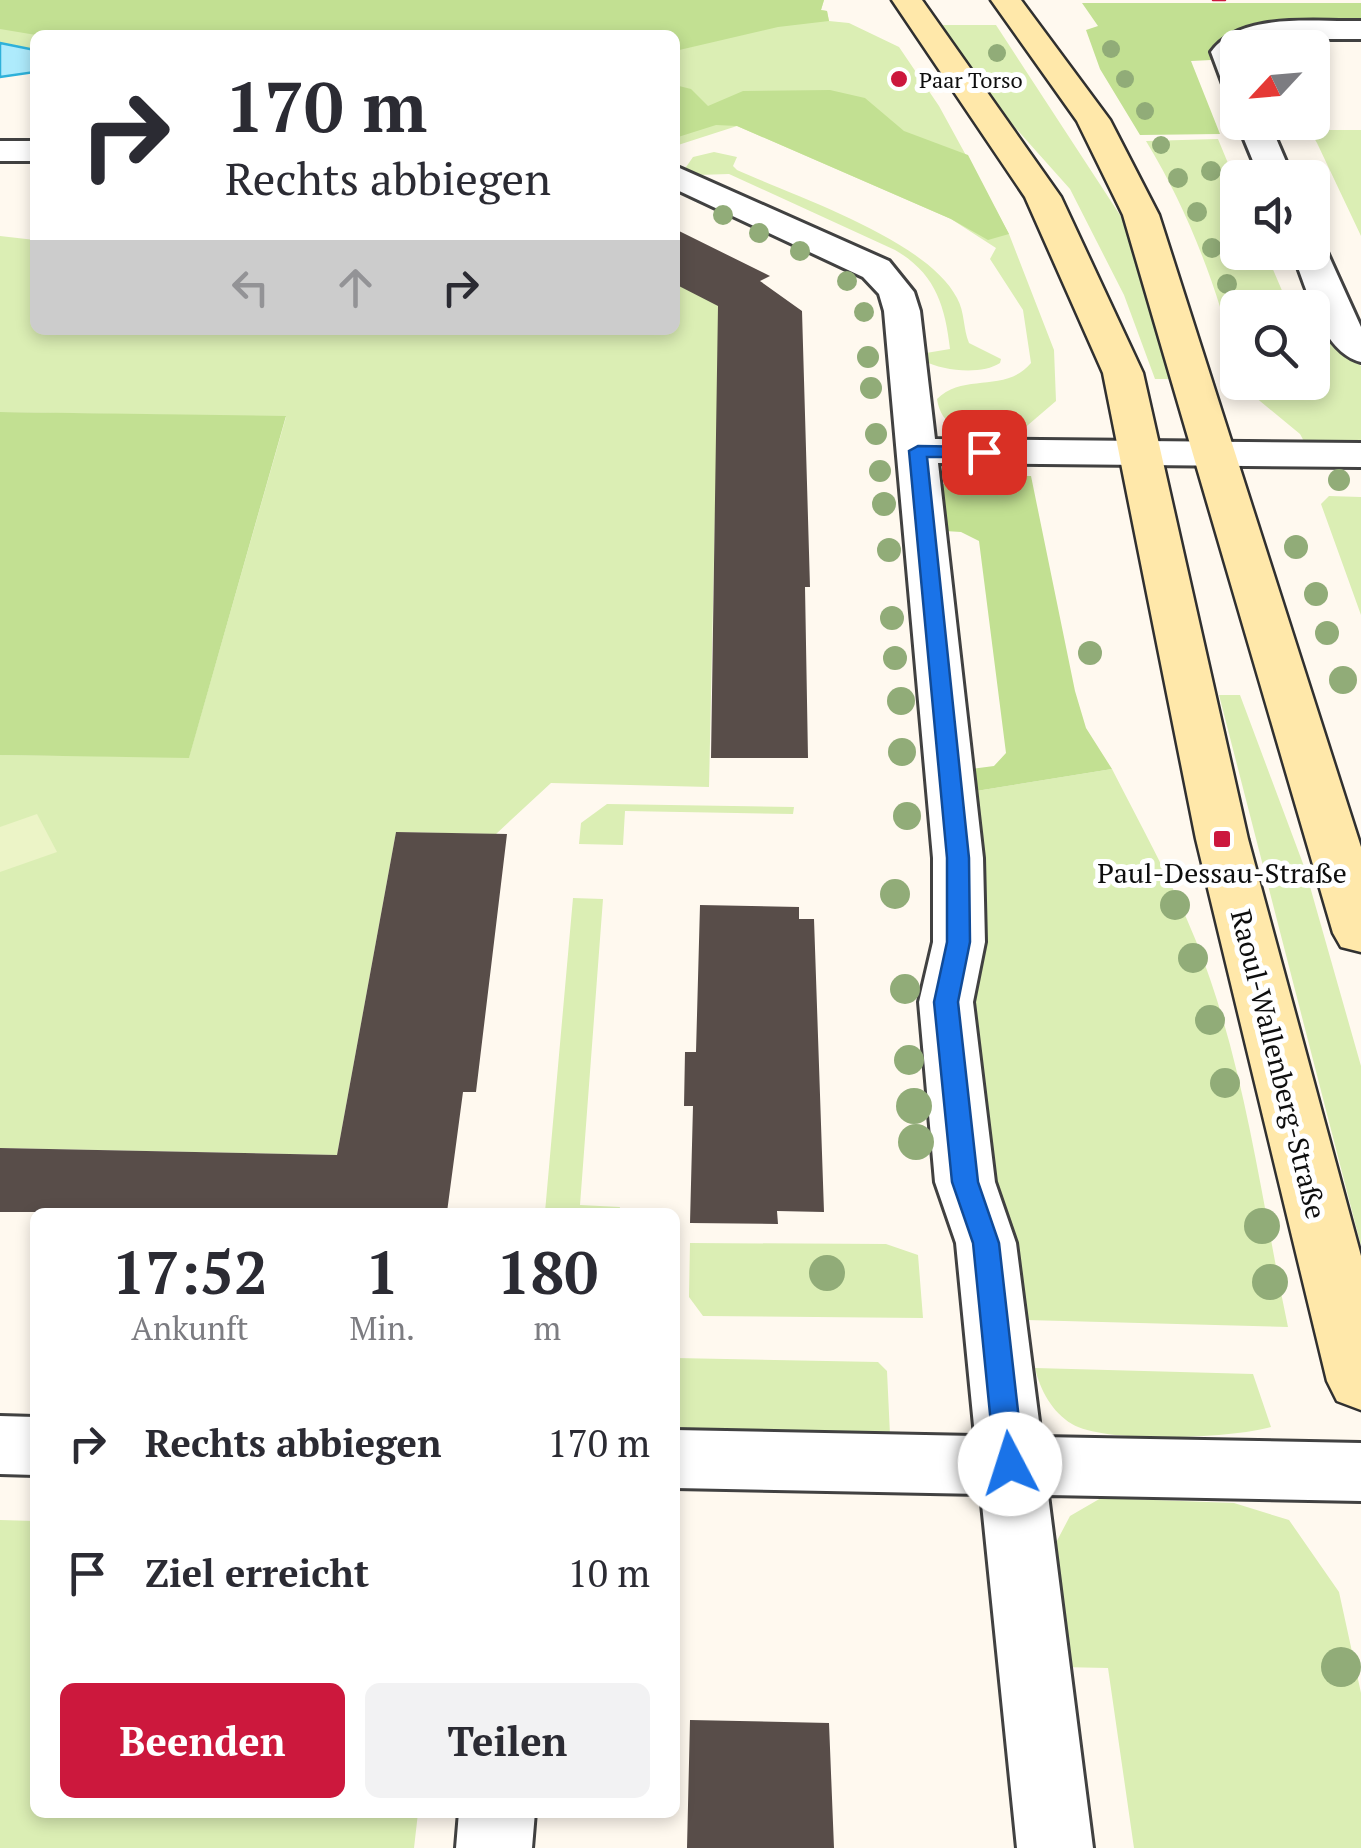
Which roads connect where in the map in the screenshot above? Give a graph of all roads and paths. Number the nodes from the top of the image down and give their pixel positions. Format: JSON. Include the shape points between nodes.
{"nodes":[{"id":1,"x":906,"y":0,"type":"edge"},
{"id":2,"x":1006,"y":0,"type":"edge"},
{"id":3,"x":1361,"y":30,"type":"edge"},
{"id":4,"x":1330,"y":31,"type":"edge"},
{"id":5,"x":0,"y":151,"type":"edge"},
{"id":6,"x":30,"y":151,"type":"edge"},
{"id":7,"x":680,"y":178,"type":"edge"},
{"id":8,"x":1318,"y":270,"type":"edge"},
{"id":9,"x":1361,"y":351,"type":"edge"},
{"id":10,"x":918,"y":451,"type":"junction"},
{"id":11,"x":1140,"y":453,"type":"junction"},
{"id":12,"x":1216,"y":454,"type":"junction"},
{"id":13,"x":1361,"y":456,"type":"edge"},
{"id":14,"x":1361,"y":932,"type":"edge"},
{"id":15,"x":1361,"y":1381,"type":"edge"},
{"id":16,"x":0,"y":1445,"type":"edge"},
{"id":17,"x":30,"y":1446,"type":"edge"},
{"id":18,"x":680,"y":1459,"type":"edge"},
{"id":19,"x":1010,"y":1464,"type":"junction"},
{"id":20,"x":1361,"y":1472,"type":"edge"},
{"id":21,"x":496,"y":1818,"type":"edge"},
{"id":22,"x":494,"y":1848,"type":"edge"},
{"id":23,"x":1055,"y":1848,"type":"edge"}],
"edges":[{"from":1,"to":11,"type":"main road","name":"Raoul-Wallenberg-Straße","via":[[1043,197],[1114,346]]},
{"from":2,"to":12,"type":"main road","via":[[1093,120],[1141,215]]},
{"from":3,"to":4,"type":"street"},
{"from":5,"to":6,"type":"street"},
{"from":7,"to":10,"type":"street","via":[[876,269],[902,311]]},
{"from":8,"to":9,"type":"street"},
{"from":10,"to":11,"type":"street"},
{"from":10,"to":19,"type":"street","via":[[958,858],[958,942],[946,1002],[965,1182],[986,1243]]},
{"from":11,"to":12,"type":"street"},
{"from":11,"to":15,"type":"main road","name":"Raoul-Wallenberg-Straße","via":[[1222,839]]},
{"from":12,"to":13,"type":"street"},
{"from":12,"to":14,"type":"main road"},
{"from":16,"to":17,"type":"street"},
{"from":18,"to":19,"type":"street"},
{"from":19,"to":20,"type":"street"},
{"from":19,"to":23,"type":"street"},
{"from":21,"to":22,"type":"street"}]}
